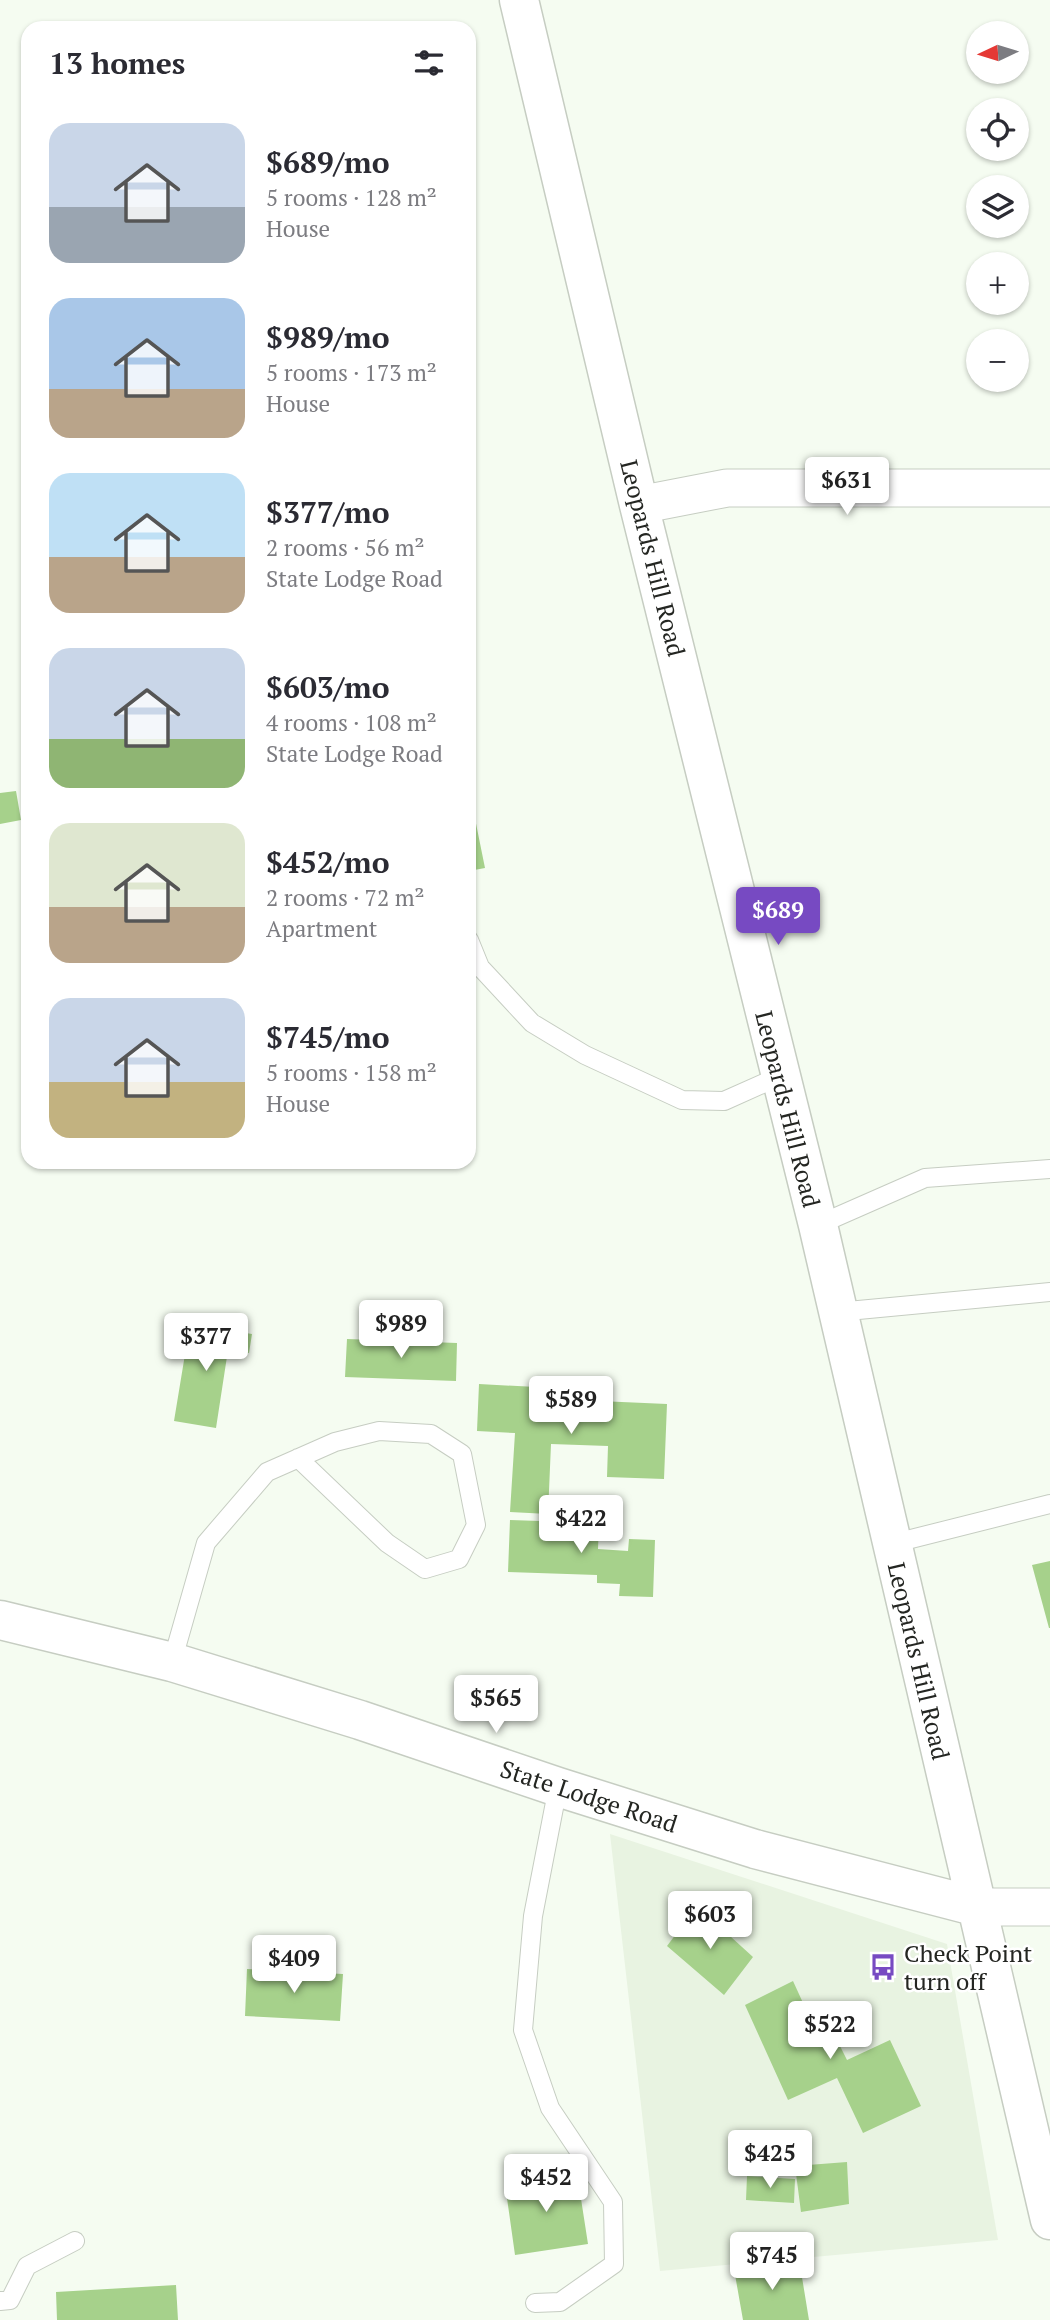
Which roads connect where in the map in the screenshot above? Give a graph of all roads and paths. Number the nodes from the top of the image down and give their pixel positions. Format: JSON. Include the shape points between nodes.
{"nodes":[{"id":1,"x":519,"y":0,"type":"edge"},
{"id":2,"x":1050,"y":488,"type":"edge"},
{"id":3,"x":639,"y":505,"type":"junction"},
{"id":4,"x":476,"y":957,"type":"edge"},
{"id":5,"x":779,"y":1076,"type":"junction"},
{"id":6,"x":1050,"y":1169,"type":"edge"},
{"id":7,"x":818,"y":1225,"type":"junction"},
{"id":8,"x":1050,"y":1292,"type":"edge"},
{"id":9,"x":838,"y":1312,"type":"junction"},
{"id":10,"x":298,"y":1458,"type":"junction"},
{"id":11,"x":1050,"y":1504,"type":"edge"},
{"id":12,"x":891,"y":1544,"type":"junction"},
{"id":13,"x":0,"y":1620,"type":"edge"},
{"id":14,"x":172,"y":1662,"type":"junction"},
{"id":15,"x":558,"y":1787,"type":"junction"},
{"id":16,"x":978,"y":1907,"type":"junction"},
{"id":17,"x":1050,"y":1907,"type":"edge"},
{"id":18,"x":1050,"y":2220,"type":"edge"},
{"id":19,"x":75,"y":2241,"type":"dead end"},
{"id":20,"x":0,"y":2301,"type":"edge"},
{"id":21,"x":535,"y":2303,"type":"dead end"}],
"edges":[{"from":1,"to":3,"type":"main road","name":"Leopards Hill Road"},
{"from":2,"to":3,"type":"street","via":[[727,488]]},
{"from":3,"to":5,"type":"main road","name":"Leopards Hill Road"},
{"from":4,"to":5,"type":"lane","via":[[532,1023],[585,1055],[682,1100],[724,1101]]},
{"from":5,"to":7,"type":"main road","name":"Leopards Hill Road"},
{"from":6,"to":7,"type":"lane","via":[[925,1178]]},
{"from":7,"to":9,"type":"main road","name":"Leopards Hill Road"},
{"from":8,"to":9,"type":"lane"},
{"from":9,"to":12,"type":"main road","name":"Leopards Hill Road"},
{"from":10,"to":10,"type":"lane","via":[[379,1431],[431,1434],[462,1454],[476,1525],[459,1559],[425,1569],[387,1543]]},
{"from":10,"to":14,"type":"lane","via":[[267,1472],[206,1543]]},
{"from":11,"to":12,"type":"lane"},
{"from":12,"to":16,"type":"main road","name":"Leopards Hill Road"},
{"from":13,"to":14,"type":"main road","name":"State Lodge Road"},
{"from":14,"to":15,"type":"main road","name":"State Lodge Road"},
{"from":15,"to":16,"type":"main road","name":"State Lodge Road","via":[[755,1849]]},
{"from":15,"to":21,"type":"lane","via":[[533,1916],[523,2030],[550,2108],[613,2202],[614,2264],[560,2302]]},
{"from":16,"to":17,"type":"street"},
{"from":16,"to":18,"type":"main road","name":"Leopards Hill Road"},
{"from":19,"to":20,"type":"lane","via":[[27,2266],[10,2300]]}]}
